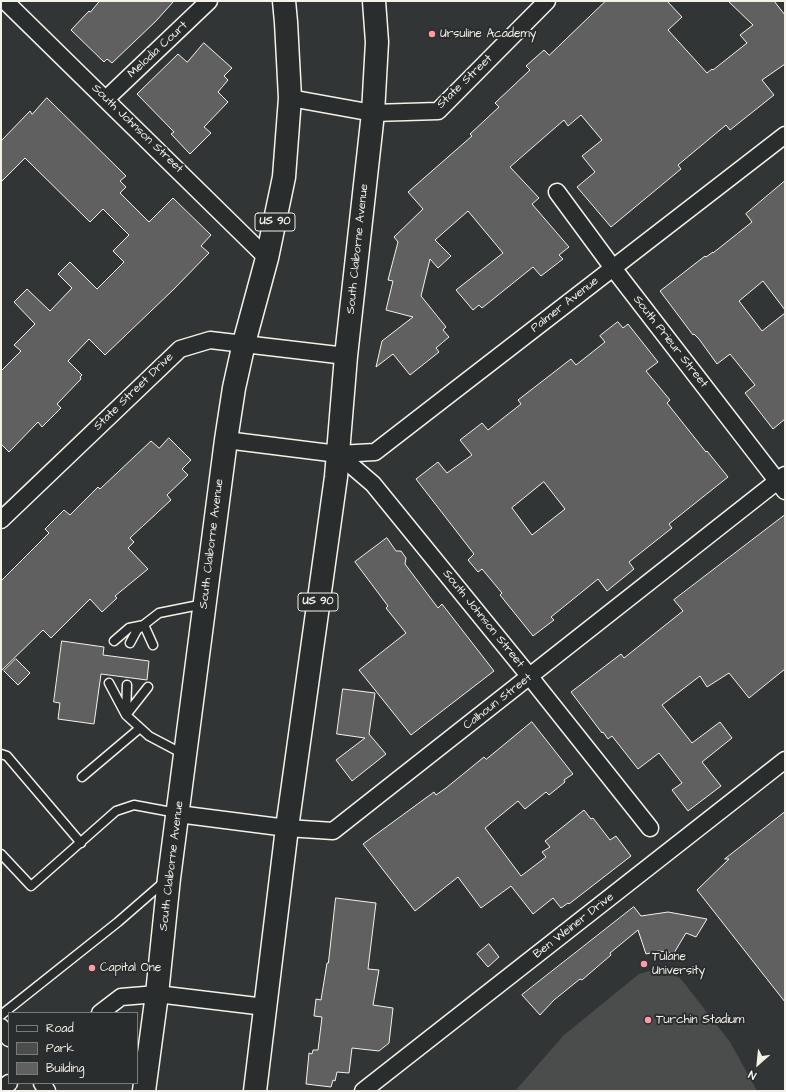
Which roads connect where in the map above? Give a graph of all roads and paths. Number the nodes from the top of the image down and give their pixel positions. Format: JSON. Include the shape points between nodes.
{"nodes":[{"id":1,"x":5,"y":1,"type":"edge"},
{"id":2,"x":209,"y":1,"type":"edge"},
{"id":3,"x":284,"y":1,"type":"edge"},
{"id":4,"x":374,"y":1,"type":"edge"},
{"id":5,"x":547,"y":1,"type":"edge"},
{"id":6,"x":290,"y":98,"type":"junction"},
{"id":7,"x":106,"y":99,"type":"junction"},
{"id":8,"x":372,"y":113,"type":"junction"},
{"id":9,"x":785,"y":135,"type":"edge"},
{"id":10,"x":556,"y":192,"type":"dead end"},
{"id":11,"x":267,"y":258,"type":"junction"},
{"id":12,"x":613,"y":268,"type":"junction"},
{"id":13,"x":244,"y":343,"type":"junction"},
{"id":14,"x":346,"y":356,"type":"junction"},
{"id":15,"x":226,"y":440,"type":"junction"},
{"id":16,"x":338,"y":454,"type":"junction"},
{"id":17,"x":782,"y":483,"type":"edge"},
{"id":18,"x":1,"y":520,"type":"edge"},
{"id":19,"x":205,"y":604,"type":"junction"},
{"id":20,"x":144,"y":625,"type":"junction"},
{"id":21,"x":114,"y":641,"type":"dead end"},
{"id":22,"x":130,"y":643,"type":"dead end"},
{"id":23,"x":153,"y":645,"type":"dead end"},
{"id":24,"x":530,"y":677,"type":"junction"},
{"id":25,"x":109,"y":683,"type":"dead end"},
{"id":26,"x":127,"y":685,"type":"dead end"},
{"id":27,"x":148,"y":687,"type":"dead end"},
{"id":28,"x":126,"y":715,"type":"junction"},
{"id":29,"x":140,"y":728,"type":"junction"},
{"id":30,"x":1,"y":754,"type":"edge"},
{"id":31,"x":186,"y":755,"type":"junction"},
{"id":32,"x":785,"y":760,"type":"edge"},
{"id":33,"x":82,"y":777,"type":"dead end"},
{"id":34,"x":178,"y":814,"type":"junction"},
{"id":35,"x":287,"y":828,"type":"junction"},
{"id":36,"x":650,"y":828,"type":"dead end"},
{"id":37,"x":81,"y":843,"type":"junction"},
{"id":38,"x":1,"y":854,"type":"edge"},
{"id":39,"x":169,"y":878,"type":"junction"},
{"id":40,"x":157,"y":994,"type":"junction"},
{"id":41,"x":265,"y":1008,"type":"junction"},
{"id":42,"x":101,"y":1012,"type":"edge"},
{"id":43,"x":1,"y":1014,"type":"edge"},
{"id":44,"x":1,"y":1027,"type":"edge"},
{"id":45,"x":8,"y":1037,"type":"edge"},
{"id":46,"x":144,"y":1091,"type":"edge"},
{"id":47,"x":255,"y":1091,"type":"edge"},
{"id":48,"x":363,"y":1091,"type":"edge"}],
"edges":[{"from":1,"to":7,"type":"street","name":"South Johnson Street"},
{"from":2,"to":7,"type":"street","name":"Melodia Court"},
{"from":3,"to":6,"type":"main road","name":"South Claiborne Avenue","number":"US 90"},
{"from":4,"to":8,"type":"main road","name":"South Claiborne Avenue","number":"US 90","via":[[377,42]]},
{"from":5,"to":8,"type":"street","name":"State Street","via":[[438,111]]},
{"from":6,"to":8,"type":"street","name":"State Street"},
{"from":6,"to":11,"type":"main road","name":"South Claiborne Avenue","number":"US 90","via":[[284,177]]},
{"from":7,"to":11,"type":"street","name":"South Johnson Street"},
{"from":8,"to":14,"type":"main road","name":"South Claiborne Avenue","number":"US 90"},
{"from":9,"to":12,"type":"street","name":"Palmer Avenue"},
{"from":10,"to":12,"type":"street","name":"South Prieur Street"},
{"from":11,"to":13,"type":"main road","name":"South Claiborne Avenue","number":"US 90"},
{"from":12,"to":16,"type":"street","name":"Palmer Avenue","via":[[375,452]]},
{"from":12,"to":17,"type":"street","name":"South Prieur Street"},
{"from":13,"to":14,"type":"street","name":"State Street Drive"},
{"from":13,"to":15,"type":"main road","name":"South Claiborne Avenue","number":"US 90"},
{"from":13,"to":18,"type":"street","name":"State Street Drive","via":[[210,340],[180,349]]},
{"from":14,"to":16,"type":"main road","name":"South Claiborne Avenue","number":"US 90"},
{"from":15,"to":16,"type":"street","name":"Palmer Avenue"},
{"from":15,"to":19,"type":"main road","name":"South Claiborne Avenue","number":"US 90"},
{"from":16,"to":24,"type":"street","name":"South Johnson Street","via":[[373,484]]},
{"from":16,"to":35,"type":"main road","name":"South Claiborne Avenue","number":"US 90"},
{"from":17,"to":24,"type":"street","name":"Calhoun Street"},
{"from":19,"to":20,"type":"lane","via":[[159,613]]},
{"from":19,"to":31,"type":"main road","name":"South Claiborne Avenue","number":"US 90"},
{"from":20,"to":21,"type":"lane","via":[[129,628]]},
{"from":20,"to":22,"type":"lane","via":[[137,630]]},
{"from":20,"to":23,"type":"lane"},
{"from":24,"to":35,"type":"street","name":"Calhoun Street","via":[[333,831]]},
{"from":24,"to":36,"type":"street","name":"South Johnson Street"},
{"from":25,"to":28,"type":"lane"},
{"from":26,"to":28,"type":"lane"},
{"from":27,"to":28,"type":"lane"},
{"from":28,"to":29,"type":"lane"},
{"from":29,"to":31,"type":"lane","via":[[149,736]]},
{"from":29,"to":33,"type":"lane"},
{"from":30,"to":37,"type":"lane","via":[[7,756]]},
{"from":31,"to":34,"type":"main road","name":"South Claiborne Avenue","number":"US 90"},
{"from":32,"to":48,"type":"street","name":"Ben Weiner Drive"},
{"from":34,"to":35,"type":"street","name":"Calhoun Street"},
{"from":34,"to":37,"type":"lane","via":[[134,805],[116,811]]},
{"from":34,"to":39,"type":"main road","name":"South Claiborne Avenue","number":"US 90"},
{"from":35,"to":41,"type":"main road","name":"South Claiborne Avenue","number":"US 90"},
{"from":37,"to":38,"type":"lane","via":[[31,886]]},
{"from":39,"to":40,"type":"main road","name":"South Claiborne Avenue","number":"US 90"},
{"from":39,"to":43,"type":"lane"},
{"from":40,"to":41,"type":"street"},
{"from":40,"to":42,"type":"street","via":[[121,997]]},
{"from":40,"to":46,"type":"main road","name":"South Claiborne Avenue","number":"US 90"},
{"from":41,"to":47,"type":"main road","name":"South Claiborne Avenue","number":"US 90"},
{"from":44,"to":45,"type":"street"}]}
